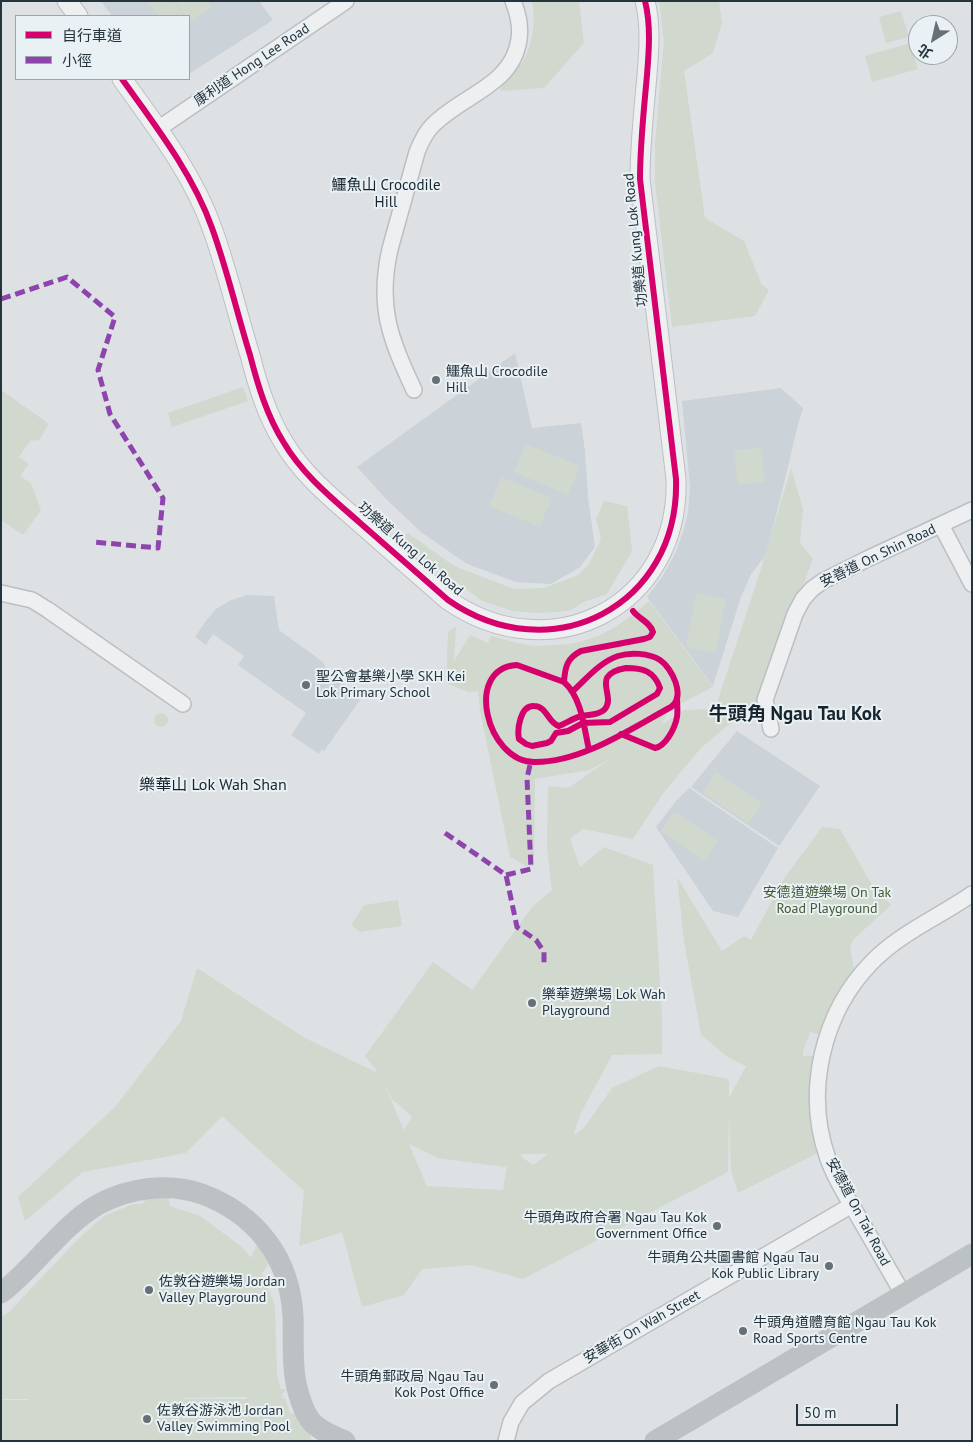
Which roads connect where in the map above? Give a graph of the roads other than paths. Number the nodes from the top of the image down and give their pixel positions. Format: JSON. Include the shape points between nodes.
{"nodes":[{"id":1,"x":67,"y":1,"type":"edge"},
{"id":2,"x":346,"y":1,"type":"edge"},
{"id":3,"x":513,"y":1,"type":"edge"},
{"id":4,"x":645,"y":1,"type":"edge"},
{"id":5,"x":77,"y":15,"type":"edge"},
{"id":6,"x":123,"y":80,"type":"edge"},
{"id":7,"x":158,"y":129,"type":"junction"},
{"id":8,"x":414,"y":390,"type":"dead end"},
{"id":9,"x":972,"y":510,"type":"edge"},
{"id":10,"x":941,"y":525,"type":"junction"},
{"id":11,"x":972,"y":584,"type":"edge"},
{"id":12,"x":1,"y":593,"type":"edge"},
{"id":13,"x":183,"y":704,"type":"dead end"},
{"id":14,"x":771,"y":729,"type":"dead end"},
{"id":15,"x":972,"y":894,"type":"edge"},
{"id":16,"x":852,"y":1205,"type":"junction"},
{"id":17,"x":972,"y":1254,"type":"edge"},
{"id":18,"x":1,"y":1293,"type":"edge"},
{"id":19,"x":903,"y":1294,"type":"junction"},
{"id":20,"x":336,"y":1439,"type":"edge"},
{"id":21,"x":506,"y":1441,"type":"edge"},
{"id":22,"x":655,"y":1441,"type":"edge"}],
"edges":[{"from":1,"to":5,"type":"street"},
{"from":2,"to":7,"type":"street","name":"康利道 Hong Lee Road"},
{"from":3,"to":8,"type":"street","via":[[520,33],[514,58],[499,78],[437,122],[423,138],[390,249],[385,281],[386,314],[397,355]]},
{"from":4,"to":7,"type":"street","name":"功樂道 Kung Lok Road","via":[[649,44],[640,179],[676,479],[675,505],[666,543],[638,587],[607,611],[571,626],[520,630],[470,614],[448,600],[302,470],[275,428],[266,405],[208,216]]},
{"from":6,"to":7,"type":"street","name":"功樂道 Kung Lok Road"},
{"from":9,"to":10,"type":"street","name":"安善道 On Shin Road"},
{"from":10,"to":11,"type":"street"},
{"from":10,"to":14,"type":"street","name":"安善道 On Shin Road","via":[[823,581],[803,599],[765,700]]},
{"from":12,"to":13,"type":"street","via":[[32,600]]},
{"from":15,"to":16,"type":"street","name":"安德道 On Tak Road","via":[[893,944],[871,963],[844,999],[827,1036],[818,1077],[819,1120],[828,1159]]},
{"from":16,"to":19,"type":"street","name":"安德道 On Tak Road"},
{"from":16,"to":21,"type":"street","name":"安華街 On Wah Street","via":[[549,1382],[522,1403],[511,1422]]},
{"from":17,"to":19,"type":"main road"},
{"from":18,"to":20,"type":"main road","via":[[74,1222],[101,1203],[152,1188],[182,1188],[213,1198],[246,1218],[260,1231],[276,1255],[291,1298],[296,1386],[314,1425]]},
{"from":19,"to":22,"type":"main road"}]}
